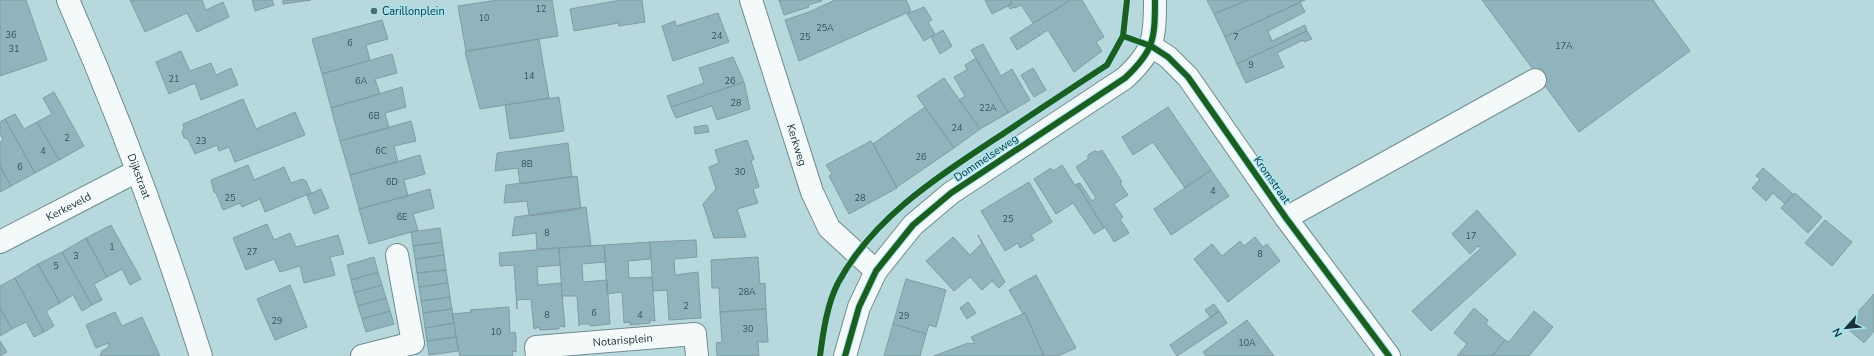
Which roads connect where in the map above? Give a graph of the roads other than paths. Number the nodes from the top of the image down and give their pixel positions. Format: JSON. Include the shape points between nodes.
{"nodes":[{"id":1,"x":68,"y":0,"type":"edge"},
{"id":2,"x":751,"y":0,"type":"edge"},
{"id":3,"x":1155,"y":0,"type":"edge"},
{"id":4,"x":1151,"y":46,"type":"junction"},
{"id":5,"x":1535,"y":80,"type":"dead end"},
{"id":6,"x":137,"y":171,"type":"junction"},
{"id":7,"x":1286,"y":218,"type":"junction"},
{"id":8,"x":0,"y":242,"type":"edge"},
{"id":9,"x":397,"y":254,"type":"dead end"},
{"id":10,"x":876,"y":271,"type":"junction"},
{"id":11,"x":201,"y":356,"type":"edge"},
{"id":12,"x":362,"y":356,"type":"edge"},
{"id":13,"x":537,"y":356,"type":"edge"},
{"id":14,"x":697,"y":356,"type":"edge"},
{"id":15,"x":845,"y":356,"type":"edge"},
{"id":16,"x":1389,"y":356,"type":"edge"}],
"edges":[{"from":1,"to":6,"type":"street","name":"Dijkstraat","via":[[94,58]]},
{"from":2,"to":10,"type":"street","name":"Kerkweg","via":[[816,199],[829,228]]},
{"from":3,"to":4,"type":"street","name":"Dommelseweg"},
{"from":4,"to":7,"type":"street","name":"Kromstraat","via":[[1168,57],[1188,77]]},
{"from":4,"to":10,"type":"street","name":"Dommelseweg","via":[[1141,63],[1125,78],[951,193],[913,225]]},
{"from":5,"to":7,"type":"street"},
{"from":6,"to":8,"type":"street","name":"Kerkeveld"},
{"from":6,"to":11,"type":"street","name":"Dijkstraat"},
{"from":7,"to":16,"type":"street","name":"Kromstraat"},
{"from":9,"to":12,"type":"street","via":[[413,343]]},
{"from":10,"to":15,"type":"street","name":"Dommelseweg","via":[[859,307]]},
{"from":13,"to":14,"type":"street","name":"Notarisplein","via":[[536,347],[696,334]]}]}
